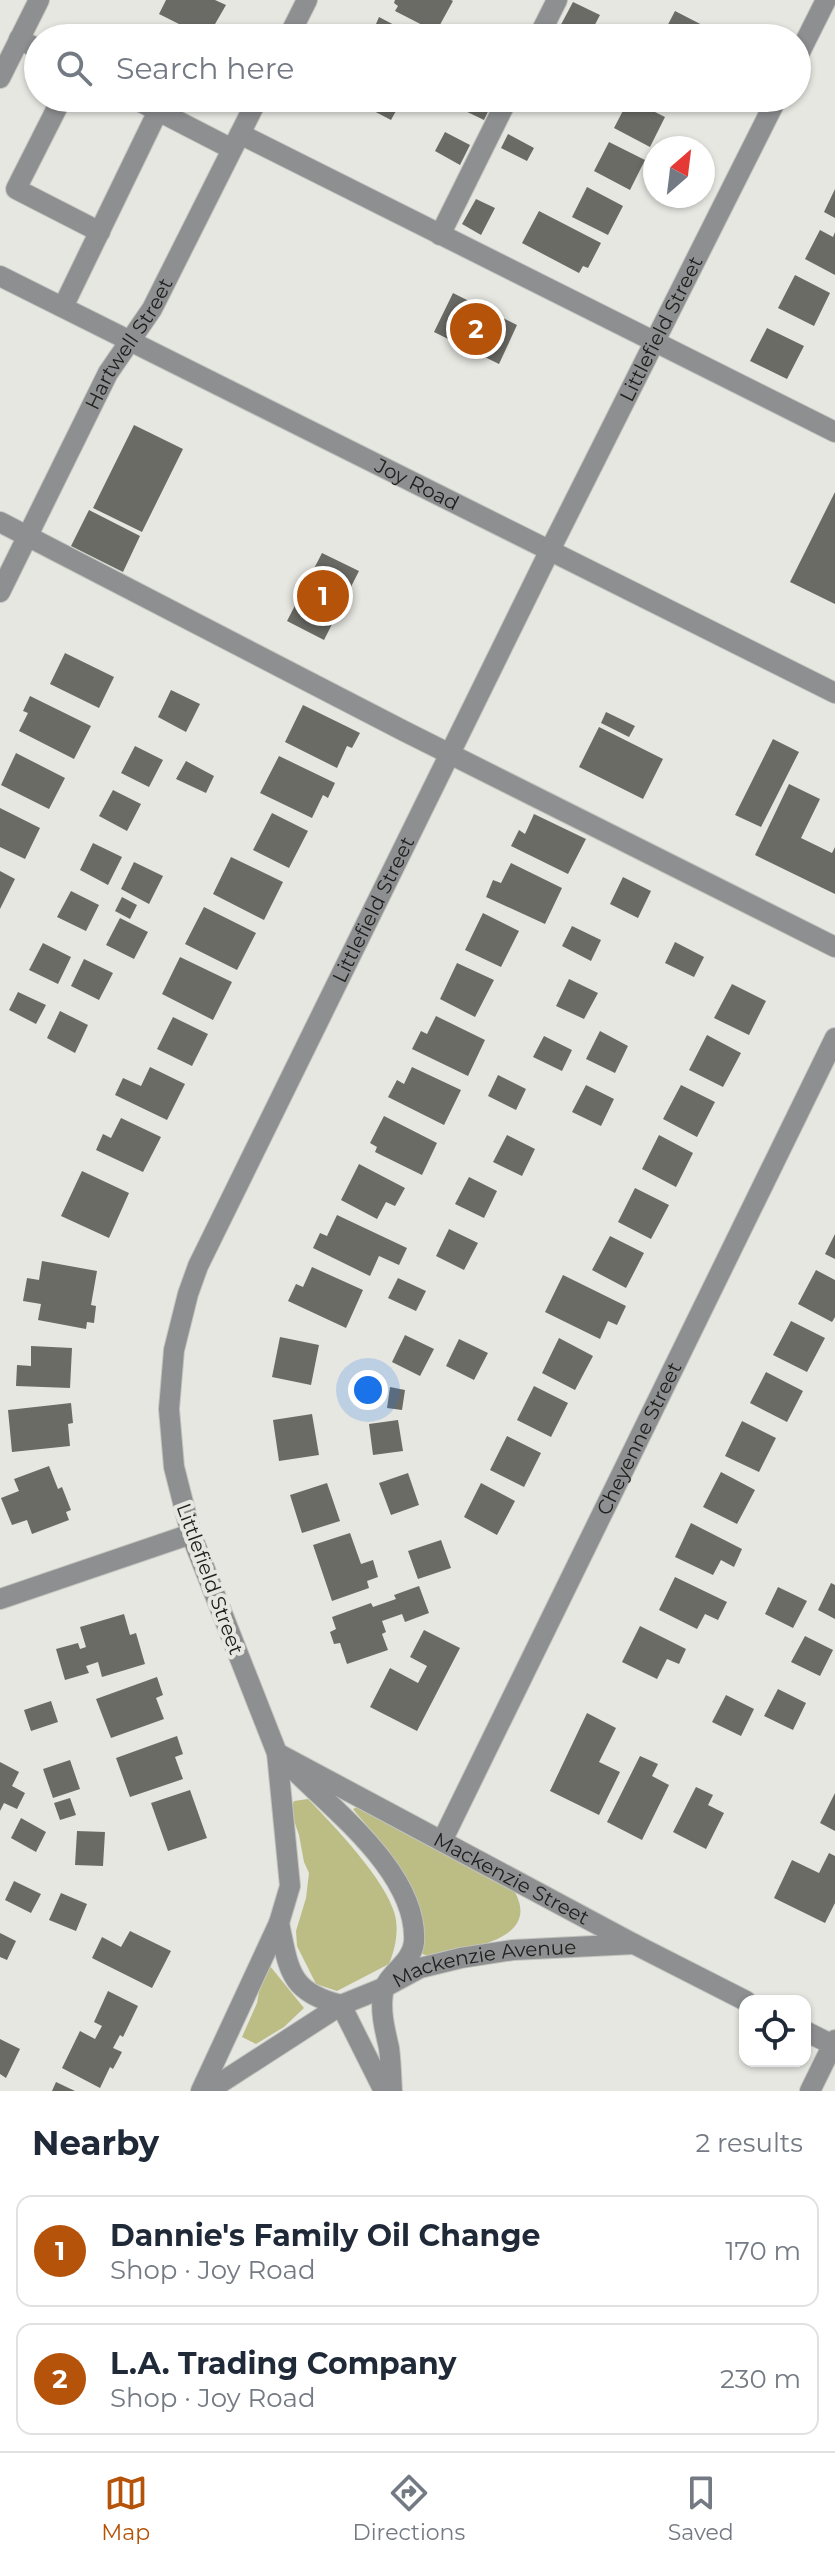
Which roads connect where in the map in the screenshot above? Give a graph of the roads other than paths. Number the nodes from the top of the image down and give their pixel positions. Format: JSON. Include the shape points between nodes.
{"nodes":[{"id":1,"x":39,"y":0,"type":"edge"},
{"id":2,"x":307,"y":0,"type":"edge"},
{"id":3,"x":557,"y":0,"type":"edge"},
{"id":4,"x":826,"y":0,"type":"edge"},
{"id":5,"x":27,"y":24,"type":"edge"},
{"id":6,"x":295,"y":24,"type":"edge"},
{"id":7,"x":545,"y":24,"type":"edge"},
{"id":8,"x":24,"y":29,"type":"edge"},
{"id":9,"x":811,"y":30,"type":"edge"},
{"id":10,"x":19,"y":39,"type":"junction"},
{"id":11,"x":24,"y":42,"type":"edge"},
{"id":12,"x":0,"y":78,"type":"edge"},
{"id":13,"x":55,"y":112,"type":"edge"},
{"id":14,"x":158,"y":112,"type":"edge"},
{"id":15,"x":161,"y":112,"type":"edge"},
{"id":16,"x":251,"y":112,"type":"edge"},
{"id":17,"x":501,"y":112,"type":"edge"},
{"id":18,"x":770,"y":112,"type":"edge"},
{"id":19,"x":236,"y":141,"type":"junction"},
{"id":20,"x":100,"y":232,"type":"junction"},
{"id":21,"x":440,"y":235,"type":"junction"},
{"id":22,"x":0,"y":276,"type":"edge"},
{"id":23,"x":63,"y":307,"type":"junction"},
{"id":24,"x":129,"y":340,"type":"junction"},
{"id":25,"x":654,"y":343,"type":"junction"},
{"id":26,"x":835,"y":432,"type":"edge"},
{"id":27,"x":0,"y":522,"type":"edge"},
{"id":28,"x":27,"y":537,"type":"junction"},
{"id":29,"x":550,"y":550,"type":"junction"},
{"id":30,"x":0,"y":592,"type":"edge"},
{"id":31,"x":835,"y":693,"type":"edge"},
{"id":32,"x":450,"y":753,"type":"junction"},
{"id":33,"x":835,"y":947,"type":"edge"},
{"id":34,"x":835,"y":1038,"type":"edge"},
{"id":35,"x":191,"y":1534,"type":"junction"},
{"id":36,"x":0,"y":1599,"type":"edge"},
{"id":37,"x":277,"y":1753,"type":"junction"},
{"id":38,"x":442,"y":1841,"type":"junction"},
{"id":39,"x":279,"y":1923,"type":"junction"},
{"id":40,"x":634,"y":1944,"type":"junction"},
{"id":41,"x":383,"y":1988,"type":"junction"},
{"id":42,"x":739,"y":1997,"type":"edge"},
{"id":43,"x":341,"y":2005,"type":"junction"},
{"id":44,"x":811,"y":2034,"type":"edge"},
{"id":45,"x":834,"y":2044,"type":"edge"},
{"id":46,"x":201,"y":2091,"type":"edge"},
{"id":47,"x":208,"y":2091,"type":"edge"},
{"id":48,"x":384,"y":2091,"type":"edge"},
{"id":49,"x":392,"y":2091,"type":"edge"},
{"id":50,"x":810,"y":2091,"type":"edge"}],
"edges":[{"from":1,"to":5,"type":"street"},
{"from":2,"to":6,"type":"street"},
{"from":3,"to":7,"type":"street"},
{"from":4,"to":9,"type":"street"},
{"from":8,"to":10,"type":"street"},
{"from":10,"to":11,"type":"street"},
{"from":10,"to":12,"type":"street"},
{"from":13,"to":20,"type":"street","via":[[16,189]]},
{"from":14,"to":20,"type":"street"},
{"from":15,"to":19,"type":"street"},
{"from":16,"to":19,"type":"street","name":"Hartwell Street"},
{"from":17,"to":21,"type":"street"},
{"from":18,"to":25,"type":"street","name":"Littlefield Street"},
{"from":19,"to":21,"type":"street"},
{"from":19,"to":24,"type":"street","name":"Hartwell Street","via":[[152,309]]},
{"from":20,"to":23,"type":"street"},
{"from":21,"to":25,"type":"street"},
{"from":22,"to":23,"type":"street","name":"Joy Road"},
{"from":23,"to":24,"type":"street","name":"Joy Road"},
{"from":24,"to":28,"type":"street","name":"Hartwell Street"},
{"from":24,"to":29,"type":"street","name":"Joy Road"},
{"from":25,"to":26,"type":"street"},
{"from":25,"to":29,"type":"street","name":"Littlefield Street"},
{"from":27,"to":28,"type":"street"},
{"from":28,"to":30,"type":"street","name":"Hartwell Street"},
{"from":28,"to":32,"type":"street"},
{"from":29,"to":31,"type":"street","name":"Joy Road"},
{"from":29,"to":32,"type":"street","name":"Littlefield Street"},
{"from":32,"to":33,"type":"street"},
{"from":32,"to":35,"type":"street","name":"Littlefield Street","via":[[188,1294],[174,1350],[169,1409],[174,1467]]},
{"from":34,"to":38,"type":"street","name":"Cheyenne Street"},
{"from":35,"to":36,"type":"street"},
{"from":35,"to":37,"type":"street","name":"Littlefield Street"},
{"from":37,"to":38,"type":"street","name":"Mackenzie Street"},
{"from":37,"to":39,"type":"street","name":"Littlefield Street","via":[[290,1886]]},
{"from":37,"to":41,"type":"street","name":"Littlefield Street","via":[[368,1843],[407,1901],[412,1950]]},
{"from":38,"to":40,"type":"street","name":"Mackenzie Street"},
{"from":39,"to":43,"type":"street","name":"Littlefield Street","via":[[290,1973],[303,1990]]},
{"from":39,"to":46,"type":"street"},
{"from":40,"to":41,"type":"street","name":"Mackenzie Avenue","via":[[461,1958],[420,1968]]},
{"from":40,"to":42,"type":"street","name":"Mackenzie Street"},
{"from":41,"to":43,"type":"street","name":"Mackenzie Avenue"},
{"from":41,"to":49,"type":"street"},
{"from":43,"to":47,"type":"street","name":"Mackenzie Avenue"},
{"from":43,"to":48,"type":"street"},
{"from":44,"to":45,"type":"street"},
{"from":45,"to":50,"type":"street"}]}
